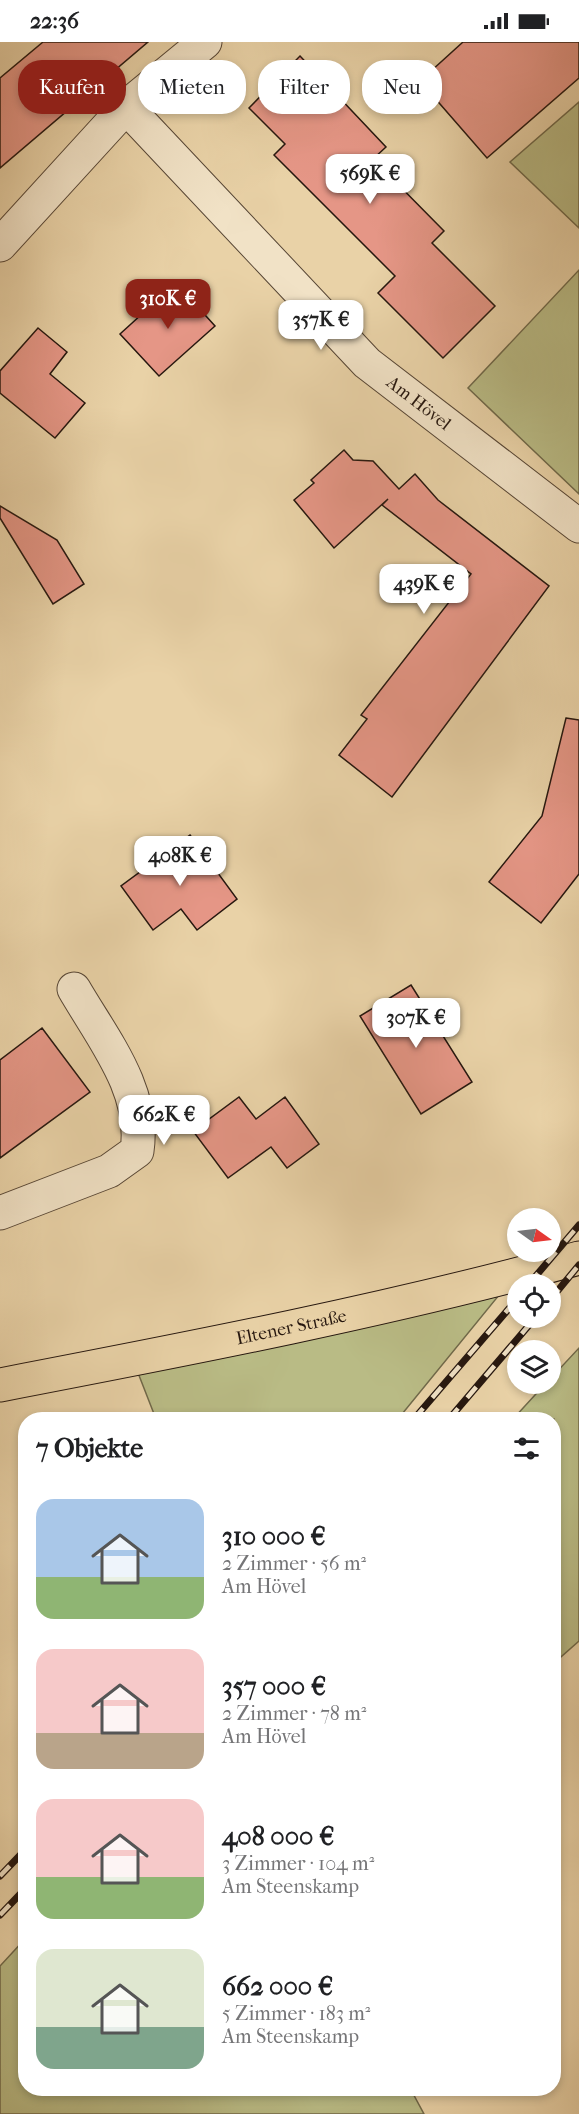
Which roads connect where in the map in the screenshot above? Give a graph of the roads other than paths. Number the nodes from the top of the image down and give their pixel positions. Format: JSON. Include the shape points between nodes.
{"nodes":[{"id":1,"x":205,"y":42,"type":"edge"},
{"id":2,"x":126,"y":106,"type":"joint"},
{"id":3,"x":119,"y":114,"type":"edge"},
{"id":4,"x":0,"y":245,"type":"edge"},
{"id":5,"x":579,"y":526,"type":"edge"},
{"id":6,"x":74,"y":989,"type":"dead end"},
{"id":7,"x":0,"y":1213,"type":"edge"},
{"id":8,"x":579,"y":1258,"type":"edge"},
{"id":9,"x":0,"y":1385,"type":"edge"}],
"edges":[{"from":1,"to":2,"type":"street"},
{"from":2,"to":5,"type":"street","name":"Am Hövel","via":[[368,363]]},
{"from":3,"to":4,"type":"street"},
{"from":6,"to":7,"type":"street","via":[[131,1087],[141,1130],[137,1152],[109,1171]]},
{"from":8,"to":9,"type":"main road","name":"Eltener Straße","via":[[133,1360]]}]}
